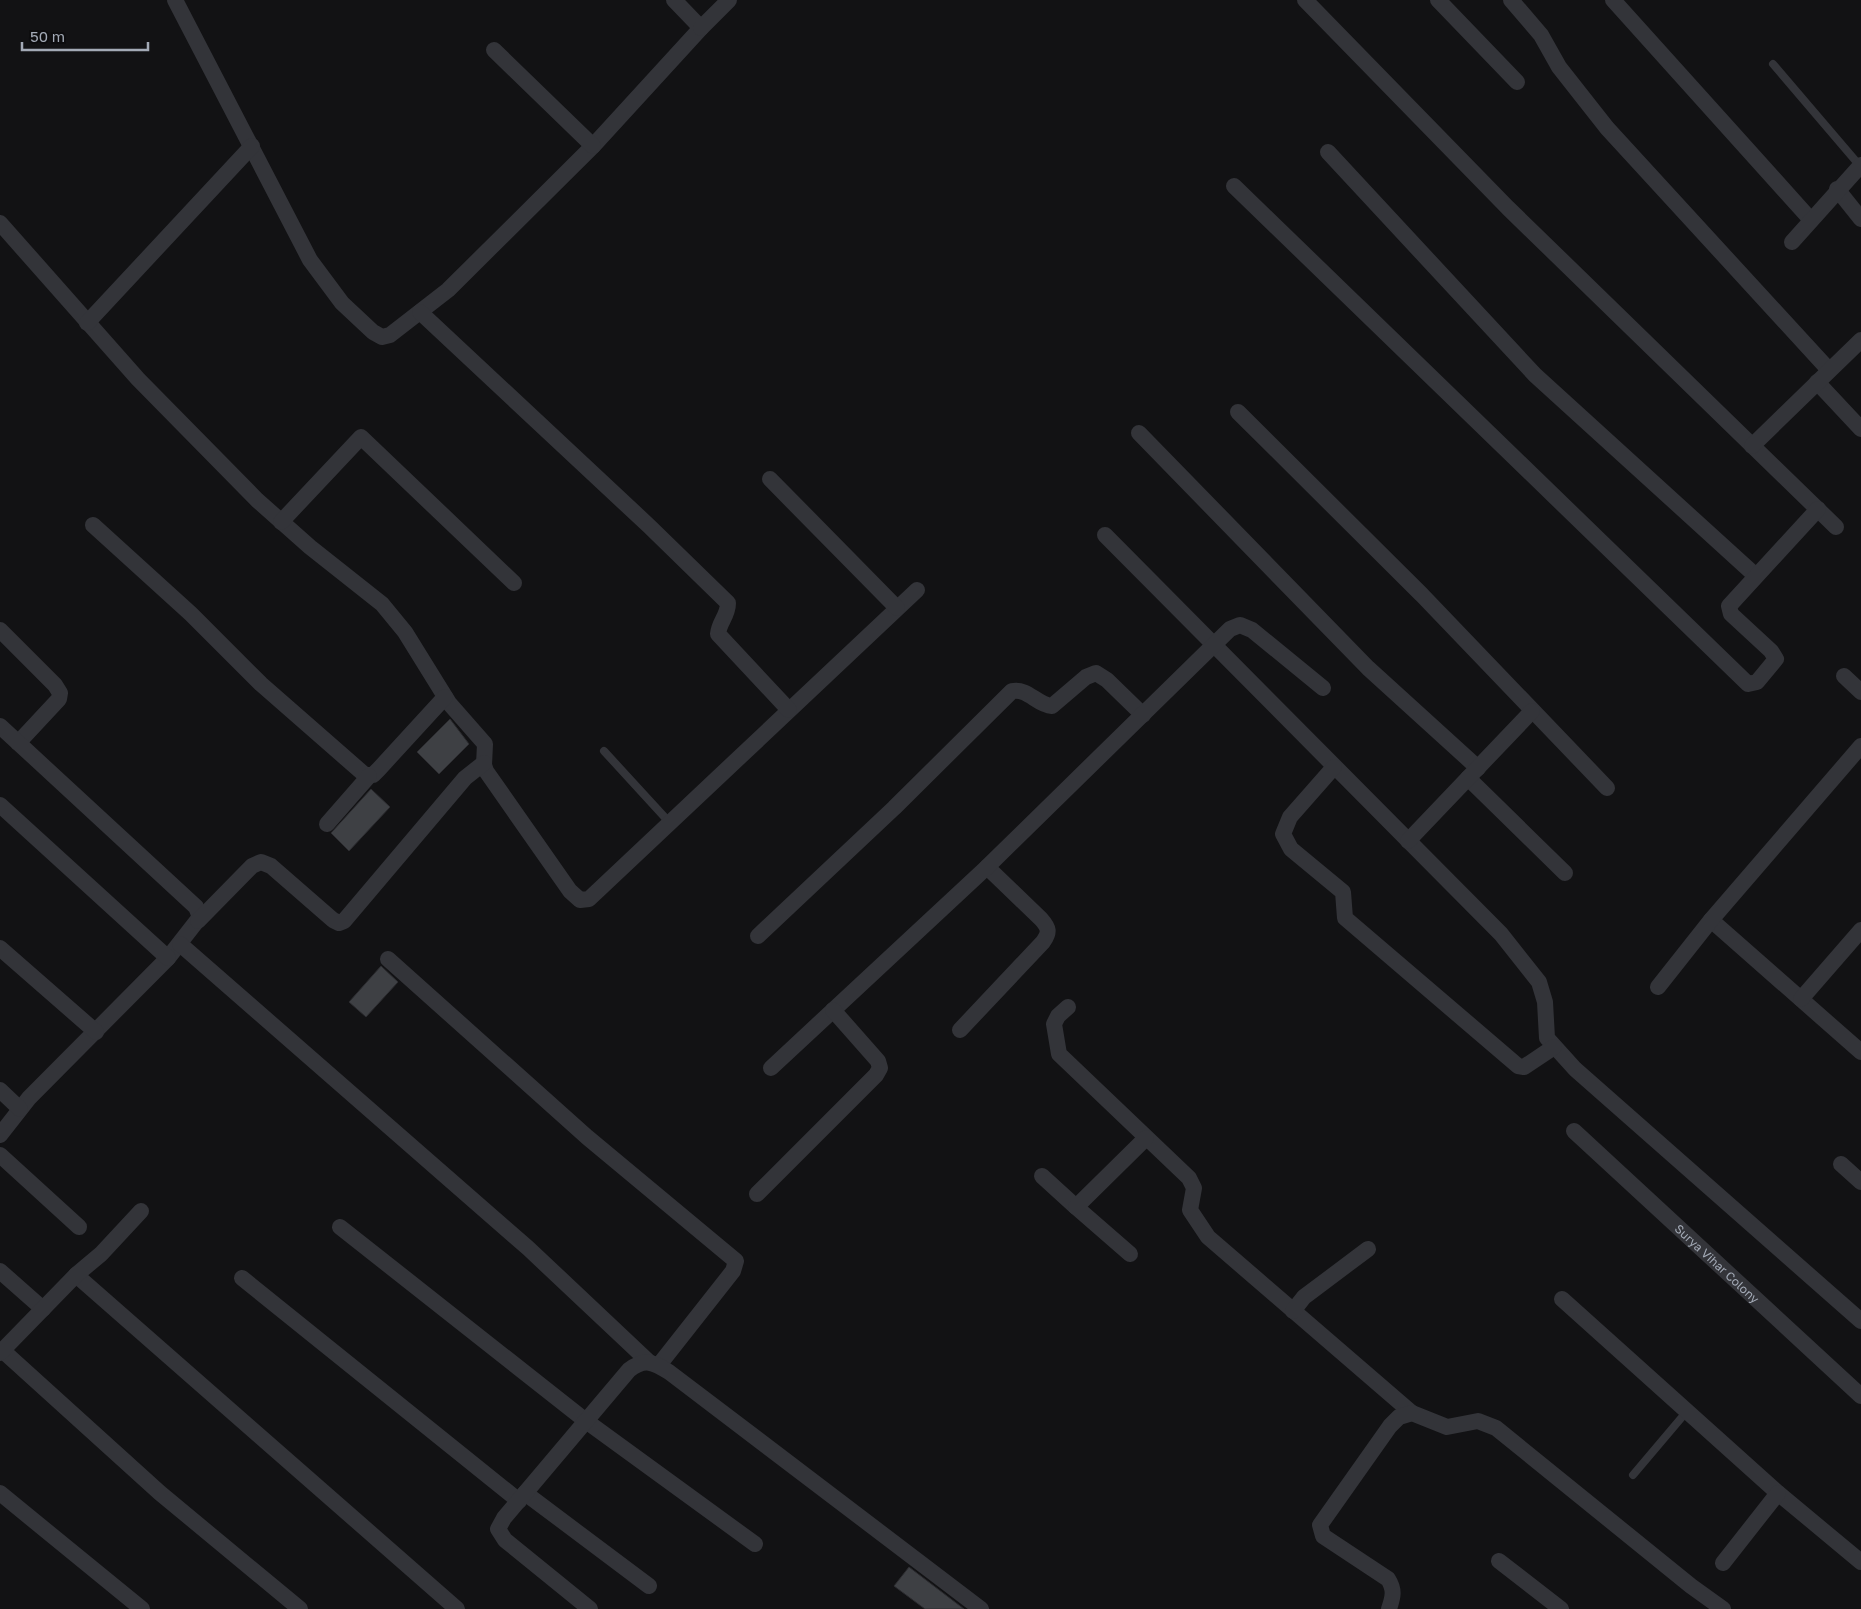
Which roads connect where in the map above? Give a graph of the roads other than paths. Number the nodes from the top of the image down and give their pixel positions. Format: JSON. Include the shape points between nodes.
{"nodes":[{"id":1,"x":175,"y":0,"type":"edge"},
{"id":2,"x":674,"y":0,"type":"edge"},
{"id":3,"x":729,"y":0,"type":"edge"},
{"id":4,"x":1306,"y":0,"type":"edge"},
{"id":5,"x":1438,"y":0,"type":"edge"},
{"id":6,"x":1511,"y":0,"type":"edge"},
{"id":7,"x":1613,"y":0,"type":"edge"},
{"id":8,"x":701,"y":28,"type":"junction"},
{"id":9,"x":494,"y":50,"type":"dead end"},
{"id":10,"x":1773,"y":64,"type":"dead end"},
{"id":11,"x":1517,"y":82,"type":"dead end"},
{"id":12,"x":252,"y":146,"type":"junction"},
{"id":13,"x":593,"y":146,"type":"junction"},
{"id":14,"x":1328,"y":152,"type":"dead end"},
{"id":15,"x":1861,"y":165,"type":"edge"},
{"id":16,"x":1234,"y":186,"type":"dead end"},
{"id":17,"x":1837,"y":189,"type":"junction"},
{"id":18,"x":1861,"y":219,"type":"edge"},
{"id":19,"x":1811,"y":220,"type":"junction"},
{"id":20,"x":0,"y":223,"type":"edge"},
{"id":21,"x":1792,"y":242,"type":"dead end"},
{"id":22,"x":420,"y":312,"type":"junction"},
{"id":23,"x":87,"y":323,"type":"junction"},
{"id":24,"x":1861,"y":340,"type":"edge"},
{"id":25,"x":1829,"y":370,"type":"junction"},
{"id":26,"x":1817,"y":382,"type":"junction"},
{"id":27,"x":1238,"y":412,"type":"dead end"},
{"id":28,"x":1861,"y":429,"type":"edge"},
{"id":29,"x":1138,"y":434,"type":"dead end"},
{"id":30,"x":1752,"y":446,"type":"junction"},
{"id":31,"x":770,"y":479,"type":"dead end"},
{"id":32,"x":1818,"y":509,"type":"junction"},
{"id":33,"x":281,"y":522,"type":"junction"},
{"id":34,"x":93,"y":525,"type":"dead end"},
{"id":35,"x":1836,"y":527,"type":"dead end"},
{"id":36,"x":1105,"y":535,"type":"dead end"},
{"id":37,"x":1756,"y":576,"type":"junction"},
{"id":38,"x":514,"y":583,"type":"dead end"},
{"id":39,"x":917,"y":590,"type":"dead end"},
{"id":40,"x":897,"y":608,"type":"junction"},
{"id":41,"x":0,"y":630,"type":"edge"},
{"id":42,"x":1214,"y":645,"type":"junction"},
{"id":43,"x":1844,"y":676,"type":"dead end"},
{"id":44,"x":1323,"y":688,"type":"dead end"},
{"id":45,"x":1861,"y":692,"type":"edge"},
{"id":46,"x":445,"y":697,"type":"junction"},
{"id":47,"x":789,"y":710,"type":"junction"},
{"id":48,"x":1532,"y":710,"type":"junction"},
{"id":49,"x":1143,"y":715,"type":"junction"},
{"id":50,"x":0,"y":726,"type":"edge"},
{"id":51,"x":18,"y":743,"type":"junction"},
{"id":52,"x":1861,"y":746,"type":"edge"},
{"id":53,"x":604,"y":751,"type":"dead end"},
{"id":54,"x":484,"y":762,"type":"junction"},
{"id":55,"x":1334,"y":767,"type":"junction"},
{"id":56,"x":1473,"y":773,"type":"junction"},
{"id":57,"x":369,"y":776,"type":"junction"},
{"id":58,"x":1607,"y":788,"type":"dead end"},
{"id":59,"x":0,"y":805,"type":"edge"},
{"id":60,"x":327,"y":824,"type":"dead end"},
{"id":61,"x":671,"y":824,"type":"junction"},
{"id":62,"x":1408,"y":841,"type":"junction"},
{"id":63,"x":987,"y":867,"type":"junction"},
{"id":64,"x":1565,"y":873,"type":"dead end"},
{"id":65,"x":1711,"y":920,"type":"junction"},
{"id":66,"x":198,"y":921,"type":"junction"},
{"id":67,"x":1861,"y":930,"type":"edge"},
{"id":68,"x":758,"y":936,"type":"dead end"},
{"id":69,"x":180,"y":944,"type":"junction"},
{"id":70,"x":0,"y":948,"type":"edge"},
{"id":71,"x":168,"y":958,"type":"junction"},
{"id":72,"x":388,"y":959,"type":"dead end"},
{"id":73,"x":1658,"y":987,"type":"dead end"},
{"id":74,"x":1801,"y":999,"type":"junction"},
{"id":75,"x":1068,"y":1007,"type":"dead end"},
{"id":76,"x":833,"y":1010,"type":"junction"},
{"id":77,"x":960,"y":1030,"type":"dead end"},
{"id":78,"x":96,"y":1032,"type":"junction"},
{"id":79,"x":1554,"y":1047,"type":"junction"},
{"id":80,"x":1861,"y":1052,"type":"edge"},
{"id":81,"x":771,"y":1068,"type":"dead end"},
{"id":82,"x":0,"y":1090,"type":"edge"},
{"id":83,"x":20,"y":1108,"type":"junction"},
{"id":84,"x":1574,"y":1131,"type":"dead end"},
{"id":85,"x":0,"y":1135,"type":"edge"},
{"id":86,"x":1146,"y":1138,"type":"junction"},
{"id":87,"x":0,"y":1155,"type":"edge"},
{"id":88,"x":1841,"y":1164,"type":"dead end"},
{"id":89,"x":1042,"y":1176,"type":"dead end"},
{"id":90,"x":1861,"y":1182,"type":"edge"},
{"id":91,"x":757,"y":1194,"type":"dead end"},
{"id":92,"x":1076,"y":1207,"type":"junction"},
{"id":93,"x":141,"y":1211,"type":"dead end"},
{"id":94,"x":79,"y":1227,"type":"dead end"},
{"id":95,"x":340,"y":1227,"type":"dead end"},
{"id":96,"x":1368,"y":1249,"type":"dead end"},
{"id":97,"x":1130,"y":1254,"type":"dead end"},
{"id":98,"x":0,"y":1271,"type":"edge"},
{"id":99,"x":76,"y":1275,"type":"junction"},
{"id":100,"x":242,"y":1278,"type":"dead end"},
{"id":101,"x":1562,"y":1299,"type":"dead end"},
{"id":102,"x":42,"y":1309,"type":"junction"},
{"id":103,"x":1293,"y":1311,"type":"junction"},
{"id":104,"x":1861,"y":1321,"type":"edge"},
{"id":105,"x":1,"y":1351,"type":"edge"},
{"id":106,"x":654,"y":1364,"type":"junction"},
{"id":107,"x":1861,"y":1396,"type":"edge"},
{"id":108,"x":1688,"y":1410,"type":"junction"},
{"id":109,"x":1412,"y":1413,"type":"junction"},
{"id":110,"x":586,"y":1421,"type":"junction"},
{"id":111,"x":1633,"y":1475,"type":"dead end"},
{"id":112,"x":0,"y":1493,"type":"edge"},
{"id":113,"x":1778,"y":1493,"type":"junction"},
{"id":114,"x":522,"y":1497,"type":"junction"},
{"id":115,"x":755,"y":1544,"type":"dead end"},
{"id":116,"x":1499,"y":1561,"type":"dead end"},
{"id":117,"x":1861,"y":1562,"type":"edge"},
{"id":118,"x":1723,"y":1563,"type":"dead end"},
{"id":119,"x":649,"y":1586,"type":"dead end"},
{"id":120,"x":1718,"y":1607,"type":"edge"},
{"id":121,"x":142,"y":1609,"type":"edge"},
{"id":122,"x":300,"y":1609,"type":"edge"},
{"id":123,"x":457,"y":1609,"type":"edge"},
{"id":124,"x":590,"y":1609,"type":"edge"},
{"id":125,"x":981,"y":1609,"type":"edge"},
{"id":126,"x":1389,"y":1609,"type":"edge"},
{"id":127,"x":1561,"y":1609,"type":"edge"}],
"edges":[{"from":1,"to":12,"type":"street"},
{"from":2,"to":8,"type":"street"},
{"from":3,"to":8,"type":"street"},
{"from":4,"to":30,"type":"street","via":[[1508,208]]},
{"from":5,"to":11,"type":"street"},
{"from":6,"to":25,"type":"street","via":[[1541,35],[1559,67],[1606,128]]},
{"from":7,"to":19,"type":"street"},
{"from":8,"to":13,"type":"street"},
{"from":9,"to":13,"type":"street"},
{"from":10,"to":15,"type":"lane"},
{"from":12,"to":22,"type":"street","via":[[310,260],[342,303],[382,337],[390,335]]},
{"from":12,"to":23,"type":"street"},
{"from":13,"to":22,"type":"street","via":[[448,290]]},
{"from":14,"to":37,"type":"street","via":[[1535,375]]},
{"from":15,"to":17,"type":"street"},
{"from":16,"to":37,"type":"street","via":[[1744,682],[1750,684],[1757,682],[1776,659],[1728,608]]},
{"from":17,"to":18,"type":"street"},
{"from":17,"to":19,"type":"street"},
{"from":19,"to":21,"type":"street"},
{"from":20,"to":23,"type":"street"},
{"from":22,"to":47,"type":"street","via":[[728,603],[728,612],[718,626],[718,634]]},
{"from":23,"to":33,"type":"street","via":[[170,412]]},
{"from":24,"to":25,"type":"street"},
{"from":25,"to":26,"type":"street"},
{"from":26,"to":28,"type":"street"},
{"from":26,"to":30,"type":"street"},
{"from":27,"to":48,"type":"street"},
{"from":29,"to":56,"type":"street"},
{"from":30,"to":32,"type":"street"},
{"from":31,"to":40,"type":"street"},
{"from":32,"to":35,"type":"street"},
{"from":32,"to":37,"type":"street"},
{"from":33,"to":38,"type":"street","via":[[361,437]]},
{"from":33,"to":46,"type":"street","via":[[382,604],[405,632]]},
{"from":34,"to":57,"type":"street","via":[[191,614],[261,684],[360,772]]},
{"from":36,"to":42,"type":"street"},
{"from":39,"to":40,"type":"street"},
{"from":40,"to":47,"type":"street"},
{"from":41,"to":51,"type":"street","via":[[60,693]]},
{"from":42,"to":44,"type":"street","via":[[1230,629],[1245,626]]},
{"from":42,"to":49,"type":"street"},
{"from":42,"to":55,"type":"street"},
{"from":43,"to":45,"type":"street"},
{"from":46,"to":54,"type":"street","via":[[485,744]]},
{"from":46,"to":57,"type":"street","via":[[379,770]]},
{"from":47,"to":61,"type":"street"},
{"from":48,"to":56,"type":"street"},
{"from":48,"to":58,"type":"street"},
{"from":49,"to":63,"type":"street"},
{"from":49,"to":68,"type":"street","via":[[1096,673],[1086,677],[1052,706],[1042,704],[1024,692],[1012,691]]},
{"from":50,"to":51,"type":"street"},
{"from":51,"to":66,"type":"street","via":[[196,907]]},
{"from":52,"to":65,"type":"street"},
{"from":53,"to":61,"type":"lane"},
{"from":54,"to":61,"type":"street","via":[[486,771],[570,891],[580,900],[589,899]]},
{"from":54,"to":66,"type":"street","via":[[465,778],[344,921],[333,920],[271,866],[261,862],[252,866]]},
{"from":55,"to":62,"type":"street"},
{"from":55,"to":79,"type":"street","via":[[1290,817],[1283,834],[1291,849],[1343,892],[1345,918],[1518,1066],[1524,1067]]},
{"from":56,"to":62,"type":"street"},
{"from":56,"to":64,"type":"street"},
{"from":57,"to":60,"type":"street"},
{"from":59,"to":71,"type":"street"},
{"from":62,"to":79,"type":"street","via":[[1501,934],[1528,966],[1542,991],[1546,1007],[1545,1033]]},
{"from":63,"to":76,"type":"street"},
{"from":63,"to":77,"type":"street","via":[[1042,919],[1048,932],[1043,942]]},
{"from":65,"to":73,"type":"street"},
{"from":65,"to":74,"type":"street"},
{"from":66,"to":69,"type":"street"},
{"from":67,"to":74,"type":"street"},
{"from":69,"to":71,"type":"street"},
{"from":69,"to":106,"type":"street","via":[[528,1248]]},
{"from":70,"to":78,"type":"street"},
{"from":71,"to":78,"type":"street"},
{"from":72,"to":106,"type":"street","via":[[587,1136],[736,1261],[734,1271]]},
{"from":74,"to":80,"type":"street"},
{"from":75,"to":86,"type":"street","via":[[1054,1024],[1059,1054]]},
{"from":76,"to":81,"type":"street"},
{"from":76,"to":91,"type":"street","via":[[878,1060],[880,1068]]},
{"from":78,"to":83,"type":"street"},
{"from":79,"to":104,"type":"street"},
{"from":82,"to":83,"type":"street"},
{"from":83,"to":85,"type":"street"},
{"from":84,"to":107,"type":"street","name":"Surya Vihar Colony"},
{"from":86,"to":92,"type":"street"},
{"from":86,"to":103,"type":"street","via":[[1189,1178],[1194,1188],[1190,1210],[1208,1236]]},
{"from":87,"to":94,"type":"street"},
{"from":88,"to":90,"type":"street"},
{"from":89,"to":92,"type":"street"},
{"from":92,"to":97,"type":"street"},
{"from":93,"to":99,"type":"street","via":[[101,1254]]},
{"from":95,"to":110,"type":"street"},
{"from":96,"to":103,"type":"street","via":[[1304,1297]]},
{"from":98,"to":102,"type":"street"},
{"from":99,"to":102,"type":"street"},
{"from":99,"to":123,"type":"street"},
{"from":100,"to":114,"type":"street"},
{"from":101,"to":108,"type":"street"},
{"from":102,"to":105,"type":"street"},
{"from":103,"to":109,"type":"street"},
{"from":105,"to":122,"type":"street","via":[[160,1493]]},
{"from":106,"to":110,"type":"street","via":[[639,1363],[629,1370]]},
{"from":106,"to":125,"type":"street"},
{"from":108,"to":111,"type":"lane"},
{"from":108,"to":113,"type":"street"},
{"from":109,"to":120,"type":"street","via":[[1447,1427],[1478,1421],[1496,1428]]},
{"from":109,"to":126,"type":"street","via":[[1399,1417],[1390,1426],[1320,1525],[1320,1531],[1329,1541],[1388,1579],[1393,1586]]},
{"from":110,"to":114,"type":"street"},
{"from":110,"to":115,"type":"street"},
{"from":112,"to":121,"type":"street"},
{"from":113,"to":117,"type":"street"},
{"from":113,"to":118,"type":"street"},
{"from":114,"to":119,"type":"street"},
{"from":114,"to":124,"type":"street","via":[[501,1523],[500,1534]]},
{"from":116,"to":127,"type":"street"}]}
